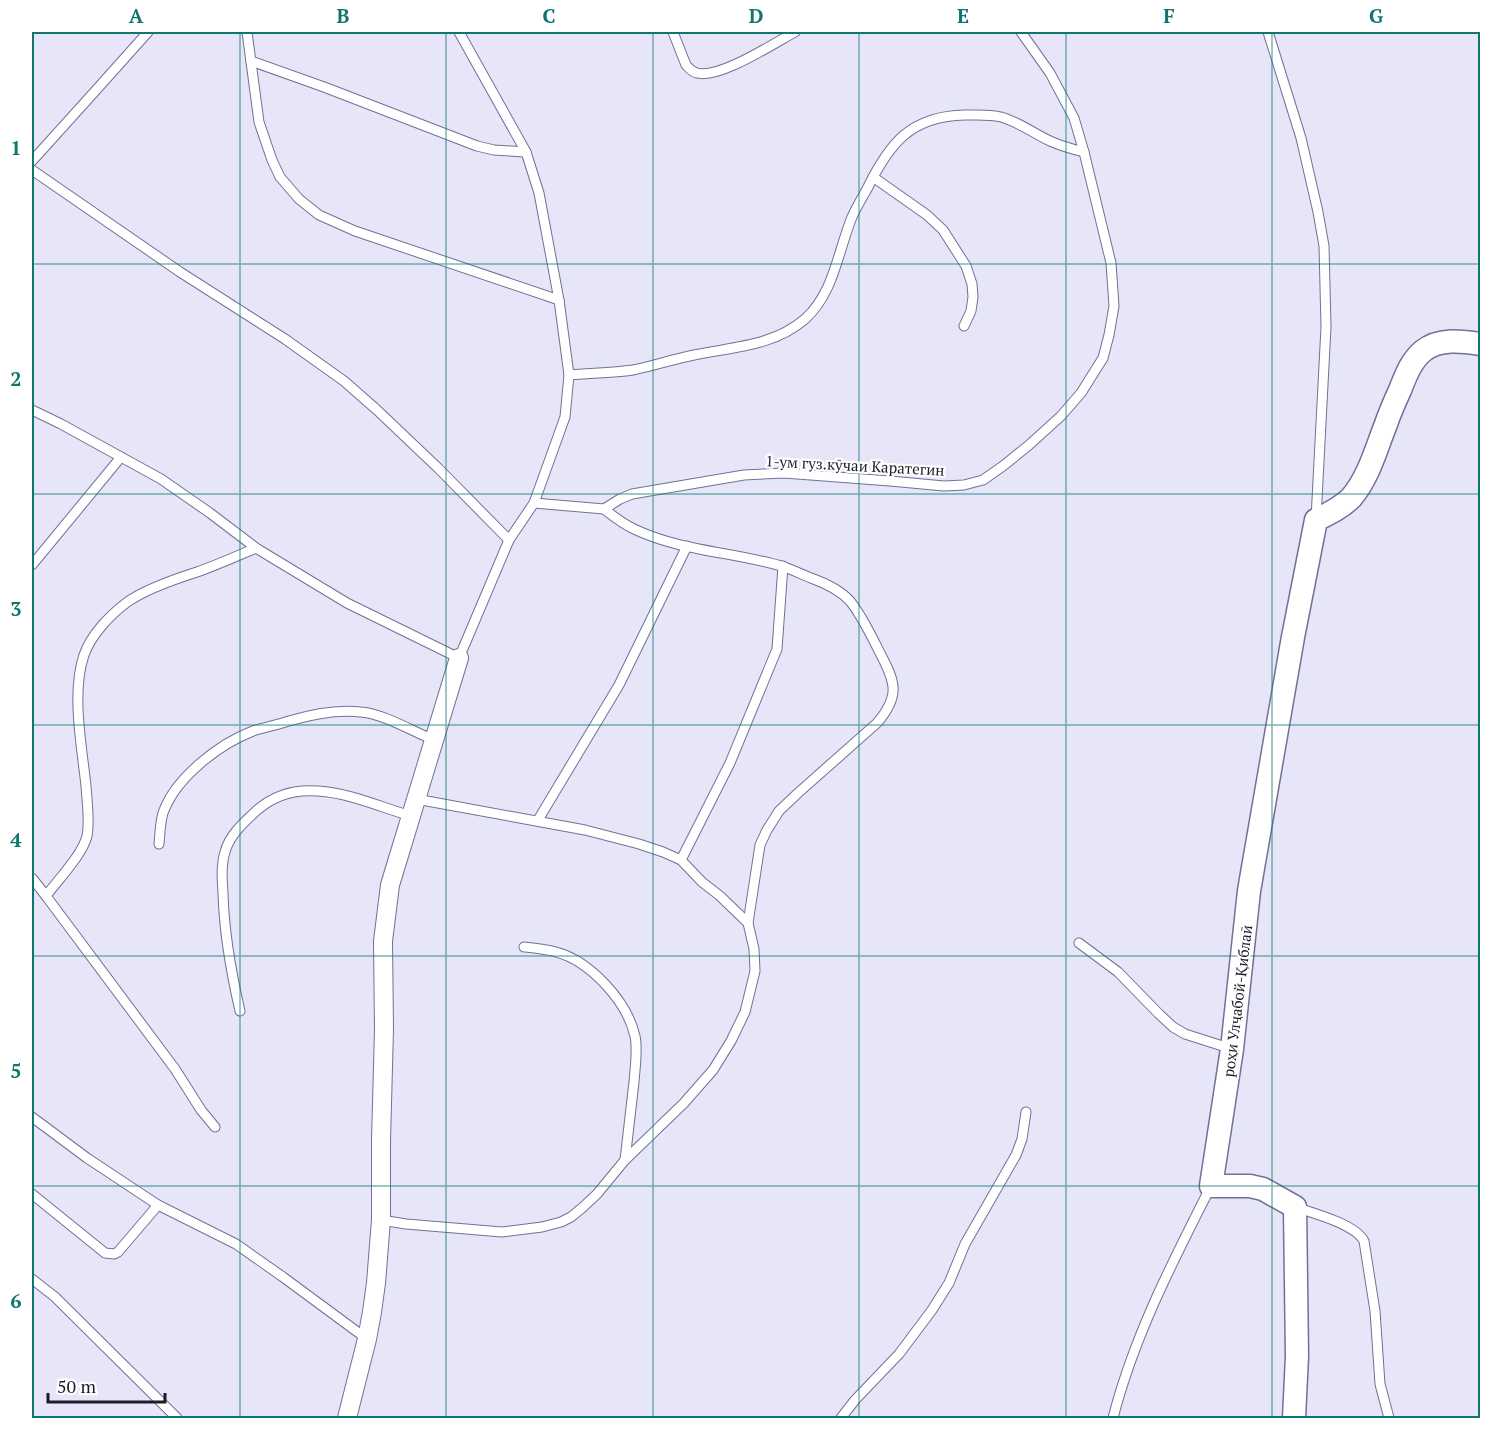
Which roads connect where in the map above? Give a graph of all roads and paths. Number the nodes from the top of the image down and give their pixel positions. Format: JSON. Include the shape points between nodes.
{"nodes":[{"id":1,"x":148,"y":32,"type":"edge"},
{"id":2,"x":247,"y":32,"type":"edge"},
{"id":3,"x":459,"y":32,"type":"edge"},
{"id":4,"x":673,"y":32,"type":"edge"},
{"id":5,"x":795,"y":32,"type":"edge"},
{"id":6,"x":1021,"y":32,"type":"edge"},
{"id":7,"x":1268,"y":32,"type":"edge"},
{"id":8,"x":251,"y":61,"type":"junction"},
{"id":9,"x":526,"y":152,"type":"junction"},
{"id":10,"x":1084,"y":152,"type":"junction"},
{"id":11,"x":32,"y":161,"type":"edge"},
{"id":12,"x":32,"y":170,"type":"edge"},
{"id":13,"x":873,"y":177,"type":"junction"},
{"id":14,"x":559,"y":300,"type":"junction"},
{"id":15,"x":964,"y":326,"type":"dead end"},
{"id":16,"x":1480,"y":344,"type":"edge"},
{"id":17,"x":569,"y":375,"type":"junction"},
{"id":18,"x":32,"y":410,"type":"edge"},
{"id":19,"x":121,"y":457,"type":"junction"},
{"id":20,"x":534,"y":504,"type":"junction"},
{"id":21,"x":604,"y":509,"type":"junction"},
{"id":22,"x":1316,"y":520,"type":"junction"},
{"id":23,"x":509,"y":540,"type":"junction"},
{"id":24,"x":687,"y":546,"type":"junction"},
{"id":25,"x":256,"y":548,"type":"junction"},
{"id":26,"x":32,"y":565,"type":"edge"},
{"id":27,"x":783,"y":566,"type":"junction"},
{"id":28,"x":459,"y":658,"type":"junction"},
{"id":29,"x":434,"y":740,"type":"junction"},
{"id":30,"x":416,"y":799,"type":"junction"},
{"id":31,"x":411,"y":816,"type":"junction"},
{"id":32,"x":538,"y":820,"type":"junction"},
{"id":33,"x":159,"y":844,"type":"dead end"},
{"id":34,"x":681,"y":860,"type":"junction"},
{"id":35,"x":32,"y":878,"type":"edge"},
{"id":36,"x":46,"y":896,"type":"junction"},
{"id":37,"x":748,"y":923,"type":"junction"},
{"id":38,"x":1078,"y":943,"type":"dead end"},
{"id":39,"x":524,"y":946,"type":"dead end"},
{"id":40,"x":240,"y":1011,"type":"dead end"},
{"id":41,"x":1232,"y":1049,"type":"junction"},
{"id":42,"x":1026,"y":1112,"type":"dead end"},
{"id":43,"x":32,"y":1117,"type":"edge"},
{"id":44,"x":215,"y":1128,"type":"dead end"},
{"id":45,"x":625,"y":1160,"type":"junction"},
{"id":46,"x":1211,"y":1186,"type":"junction"},
{"id":47,"x":32,"y":1194,"type":"edge"},
{"id":48,"x":158,"y":1205,"type":"junction"},
{"id":49,"x":1296,"y":1207,"type":"junction"},
{"id":50,"x":381,"y":1220,"type":"junction"},
{"id":51,"x":32,"y":1279,"type":"edge"},
{"id":52,"x":367,"y":1339,"type":"junction"},
{"id":53,"x":177,"y":1419,"type":"edge"},
{"id":54,"x":347,"y":1419,"type":"edge"},
{"id":55,"x":841,"y":1419,"type":"edge"},
{"id":56,"x":1113,"y":1419,"type":"edge"},
{"id":57,"x":1294,"y":1419,"type":"edge"},
{"id":58,"x":1389,"y":1419,"type":"edge"}],
"edges":[{"from":1,"to":11,"type":"lane"},
{"from":2,"to":8,"type":"lane"},
{"from":3,"to":9,"type":"lane"},
{"from":4,"to":5,"type":"lane","via":[[686,65],[698,73],[726,68]]},
{"from":6,"to":10,"type":"lane","name":"1-ум гуз.кӯчаи Каратегин","via":[[1065,100]]},
{"from":7,"to":22,"type":"lane","via":[[1301,138],[1324,246],[1326,327]]},
{"from":8,"to":9,"type":"lane","via":[[477,146]]},
{"from":8,"to":14,"type":"lane","via":[[259,122],[272,160],[280,177],[319,215],[355,231]]},
{"from":9,"to":14,"type":"lane","via":[[539,193]]},
{"from":10,"to":13,"type":"lane","via":[[1052,142],[1000,117],[947,115],[906,133],[889,150]]},
{"from":10,"to":21,"type":"lane","name":"1-ум гуз.кӯчаи Каратегин","via":[[1111,263],[1114,306],[1109,335],[1103,358],[1081,393],[1061,416],[1003,466],[983,480],[944,486],[784,474],[744,475],[632,494]]},
{"from":12,"to":23,"type":"lane","via":[[344,381]]},
{"from":13,"to":15,"type":"lane","via":[[927,215],[966,266],[973,297]]},
{"from":13,"to":17,"type":"lane","via":[[852,218],[827,290],[793,328],[754,344],[631,370]]},
{"from":14,"to":17,"type":"lane"},
{"from":16,"to":22,"type":"street","via":[[1459,340],[1441,343],[1425,350],[1412,363],[1365,476],[1350,498]]},
{"from":17,"to":20,"type":"lane","via":[[565,417]]},
{"from":18,"to":19,"type":"lane"},
{"from":19,"to":25,"type":"lane","via":[[210,513]]},
{"from":19,"to":26,"type":"lane"},
{"from":20,"to":21,"type":"lane"},
{"from":20,"to":23,"type":"lane"},
{"from":21,"to":24,"type":"lane","via":[[635,530]]},
{"from":22,"to":41,"type":"street","name":"роҳи Улҷабой-Қиблаӣ","via":[[1249,891]]},
{"from":23,"to":28,"type":"lane"},
{"from":24,"to":27,"type":"lane"},
{"from":24,"to":32,"type":"lane","via":[[619,685]]},
{"from":25,"to":28,"type":"lane","via":[[346,603]]},
{"from":25,"to":36,"type":"lane","via":[[128,601],[93,636],[79,676],[77,707],[87,836],[80,852]]},
{"from":27,"to":34,"type":"lane","via":[[777,649],[730,763]]},
{"from":27,"to":37,"type":"lane","via":[[837,590],[850,601],[884,660],[893,696],[877,723],[798,793],[767,830],[760,845]]},
{"from":28,"to":29,"type":"street"},
{"from":29,"to":30,"type":"street"},
{"from":29,"to":33,"type":"lane","via":[[362,712],[309,715],[253,731],[211,755],[173,793],[163,812]]},
{"from":30,"to":31,"type":"street"},
{"from":30,"to":32,"type":"lane"},
{"from":31,"to":40,"type":"lane","via":[[338,793],[284,793],[264,804],[232,835],[222,874],[224,919]]},
{"from":31,"to":50,"type":"street","via":[[390,885],[383,941]]},
{"from":32,"to":34,"type":"lane","via":[[639,844]]},
{"from":34,"to":37,"type":"lane"},
{"from":35,"to":36,"type":"lane"},
{"from":36,"to":44,"type":"lane"},
{"from":37,"to":45,"type":"lane","via":[[755,971],[745,1012],[731,1041],[684,1103]]},
{"from":38,"to":41,"type":"lane","via":[[1118,972],[1173,1026],[1185,1034]]},
{"from":39,"to":45,"type":"lane","via":[[555,951],[584,965],[614,994],[629,1018],[636,1058]]},
{"from":41,"to":46,"type":"street","name":"роҳи Улҷабой-Қиблаӣ"},
{"from":42,"to":55,"type":"lane","via":[[1016,1155],[965,1244],[949,1283],[899,1354]]},
{"from":43,"to":48,"type":"lane"},
{"from":45,"to":50,"type":"lane","via":[[597,1194],[571,1217],[542,1227],[502,1232]]},
{"from":46,"to":49,"type":"street","via":[[1263,1189]]},
{"from":46,"to":56,"type":"lane","via":[[1162,1283],[1134,1350]]},
{"from":47,"to":48,"type":"lane","via":[[110,1254],[118,1251]]},
{"from":48,"to":52,"type":"lane","via":[[236,1244]]},
{"from":49,"to":57,"type":"street"},
{"from":49,"to":58,"type":"lane","via":[[1354,1230],[1364,1241],[1375,1311],[1380,1384]]},
{"from":50,"to":52,"type":"street"},
{"from":51,"to":53,"type":"lane","via":[[55,1297]]},
{"from":52,"to":54,"type":"street"}]}
